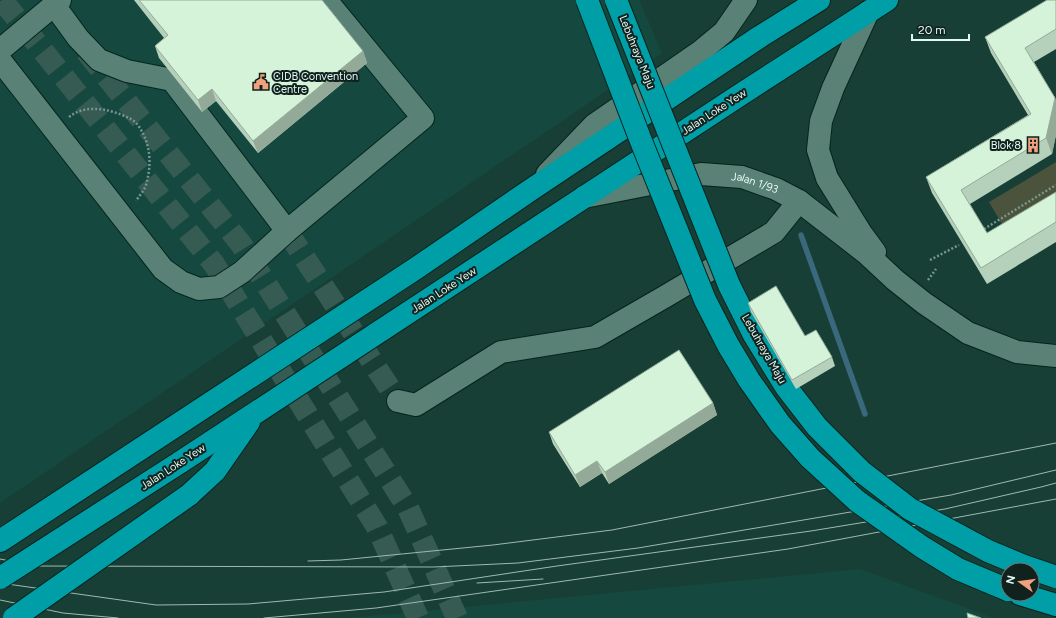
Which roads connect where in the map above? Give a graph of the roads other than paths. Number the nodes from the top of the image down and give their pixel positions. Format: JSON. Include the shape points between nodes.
{"nodes":[{"id":1,"x":326,"y":0,"type":"edge"},
{"id":2,"x":587,"y":0,"type":"edge"},
{"id":3,"x":616,"y":0,"type":"edge"},
{"id":4,"x":746,"y":0,"type":"edge"},
{"id":5,"x":819,"y":0,"type":"edge"},
{"id":6,"x":887,"y":0,"type":"edge"},
{"id":7,"x":57,"y":2,"type":"edge"},
{"id":8,"x":868,"y":12,"type":"junction"},
{"id":9,"x":0,"y":50,"type":"edge"},
{"id":10,"x":0,"y":60,"type":"edge"},
{"id":11,"x":532,"y":189,"type":"junction"},
{"id":12,"x":584,"y":197,"type":"junction"},
{"id":13,"x":799,"y":201,"type":"junction"},
{"id":14,"x":287,"y":231,"type":"junction"},
{"id":15,"x":896,"y":280,"type":"junction"},
{"id":16,"x":1056,"y":356,"type":"edge"},
{"id":17,"x":398,"y":401,"type":"dead end"},
{"id":18,"x":256,"y":413,"type":"junction"},
{"id":19,"x":0,"y":541,"type":"edge"},
{"id":20,"x":1056,"y":577,"type":"edge"},
{"id":21,"x":0,"y":578,"type":"edge"},
{"id":22,"x":1000,"y":586,"type":"edge"},
{"id":23,"x":1040,"y":600,"type":"edge"},
{"id":24,"x":1056,"y":605,"type":"edge"},
{"id":25,"x":14,"y":618,"type":"edge"}],
"edges":[{"from":1,"to":14,"type":"street","via":[[423,118]]},
{"from":2,"to":22,"type":"highway","bridge":true,"via":[[705,300],[749,380],[780,424],[810,458],[857,501],[922,547],[958,568]]},
{"from":3,"to":20,"type":"highway","name":"Lebuhraya Maju","bridge":true,"via":[[729,285],[754,335],[790,393],[817,427],[862,472],[910,509],[988,551]]},
{"from":4,"to":11,"type":"street","via":[[724,32],[594,125]]},
{"from":5,"to":11,"type":"highway"},
{"from":6,"to":8,"type":"highway","name":"Jalan Loke Yew"},
{"from":7,"to":9,"type":"street"},
{"from":7,"to":14,"type":"street","via":[[78,38],[99,60],[128,71],[172,80]]},
{"from":8,"to":12,"type":"highway","name":"Jalan Loke Yew"},
{"from":8,"to":15,"type":"street","name":"Jalan 1/93","via":[[833,88],[821,121],[818,150],[827,178],[861,233]]},
{"from":10,"to":14,"type":"street","via":[[163,269],[181,282],[199,289],[219,287],[242,272]]},
{"from":11,"to":19,"type":"highway","via":[[415,269]]},
{"from":12,"to":13,"type":"street","name":"Jalan 1/93","via":[[701,174],[742,176]]},
{"from":12,"to":18,"type":"highway","name":"Jalan Loke Yew"},
{"from":13,"to":15,"type":"street","name":"Jalan 1/93"},
{"from":13,"to":17,"type":"street","via":[[774,232],[595,337],[500,352],[416,405]]},
{"from":15,"to":16,"type":"street","name":"Jalan 1/93","via":[[924,304],[968,333],[1017,352]]},
{"from":18,"to":21,"type":"highway","name":"Jalan Loke Yew","bridge":true},
{"from":18,"to":25,"type":"highway","bridge":true,"via":[[215,471],[189,495]]},
{"from":23,"to":24,"type":"highway"}]}
